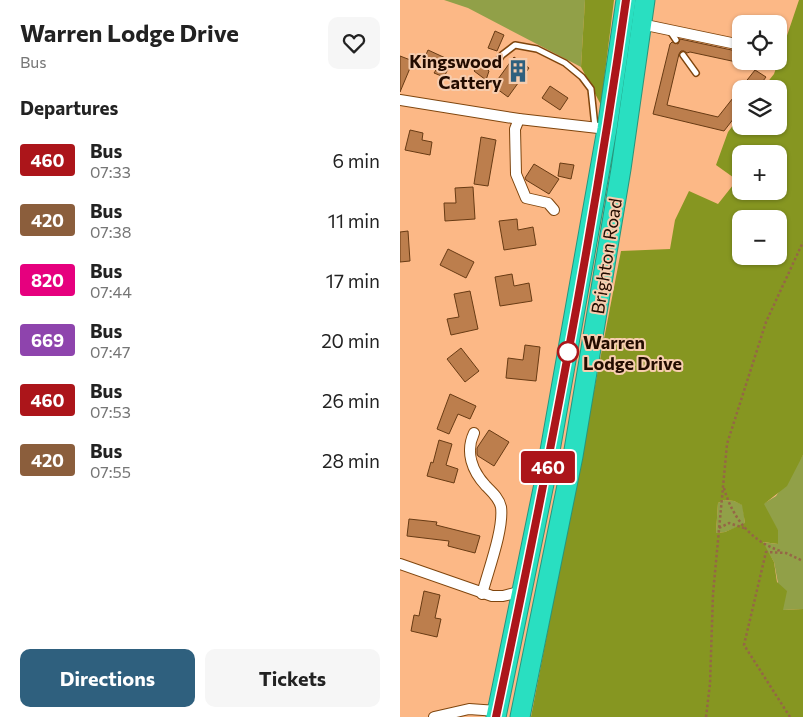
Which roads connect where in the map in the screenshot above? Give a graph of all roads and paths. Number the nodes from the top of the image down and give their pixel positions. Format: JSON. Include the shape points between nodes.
{"nodes":[{"id":1,"x":626,"y":0,"type":"edge"},
{"id":2,"x":644,"y":0,"type":"edge"},
{"id":3,"x":641,"y":24,"type":"junction"},
{"id":4,"x":668,"y":29,"type":"junction"},
{"id":5,"x":676,"y":40,"type":"dead end"},
{"id":6,"x":732,"y":43,"type":"edge"},
{"id":7,"x":683,"y":55,"type":"dead end"},
{"id":8,"x":495,"y":65,"type":"dead end"},
{"id":9,"x":696,"y":73,"type":"dead end"},
{"id":10,"x":400,"y":100,"type":"edge"},
{"id":11,"x":519,"y":119,"type":"junction"},
{"id":12,"x":601,"y":128,"type":"junction"},
{"id":13,"x":554,"y":210,"type":"dead end"},
{"id":14,"x":803,"y":242,"type":"edge"},
{"id":15,"x":474,"y":433,"type":"dead end"},
{"id":16,"x":723,"y":484,"type":"junction"},
{"id":17,"x":719,"y":529,"type":"junction"},
{"id":18,"x":746,"y":529,"type":"junction"},
{"id":19,"x":786,"y":553,"type":"junction"},
{"id":20,"x":803,"y":561,"type":"edge"},
{"id":21,"x":400,"y":564,"type":"edge"},
{"id":22,"x":523,"y":591,"type":"junction"},
{"id":23,"x":482,"y":594,"type":"junction"},
{"id":24,"x":497,"y":714,"type":"edge"},
{"id":25,"x":434,"y":717,"type":"edge"},
{"id":26,"x":520,"y":717,"type":"edge"},
{"id":27,"x":706,"y":717,"type":"edge"},
{"id":28,"x":790,"y":717,"type":"edge"}],
"edges":[{"from":1,"to":12,"type":"highway","name":"Brighton Road"},
{"from":2,"to":3,"type":"highway","name":"Brighton Road"},
{"from":3,"to":4,"type":"street"},
{"from":3,"to":26,"type":"highway","name":"Brighton Road","via":[[621,169],[573,456]]},
{"from":4,"to":5,"type":"lane"},
{"from":4,"to":6,"type":"street"},
{"from":7,"to":9,"type":"lane"},
{"from":8,"to":12,"type":"lane","via":[[514,45],[537,49],[565,63],[582,76],[591,89]]},
{"from":10,"to":11,"type":"street"},
{"from":11,"to":12,"type":"street"},
{"from":11,"to":13,"type":"street","via":[[515,129],[516,174],[526,198],[548,203]]},
{"from":12,"to":22,"type":"highway","name":"Brighton Road","via":[[545,479]]},
{"from":14,"to":16,"type":"path","via":[[766,322],[727,444]]},
{"from":15,"to":23,"type":"street","via":[[470,441],[470,460],[499,500],[501,513]]},
{"from":16,"to":17,"type":"path"},
{"from":16,"to":18,"type":"path","via":[[728,502]]},
{"from":17,"to":18,"type":"path","via":[[730,523]]},
{"from":17,"to":27,"type":"path"},
{"from":18,"to":19,"type":"path","via":[[758,540]]},
{"from":19,"to":20,"type":"path"},
{"from":19,"to":28,"type":"path","via":[[766,552],[744,646]]},
{"from":21,"to":23,"type":"street"},
{"from":22,"to":23,"type":"street","via":[[503,596]]},
{"from":22,"to":24,"type":"highway","name":"Brighton Road"},
{"from":24,"to":25,"type":"street","via":[[469,709]]}]}
